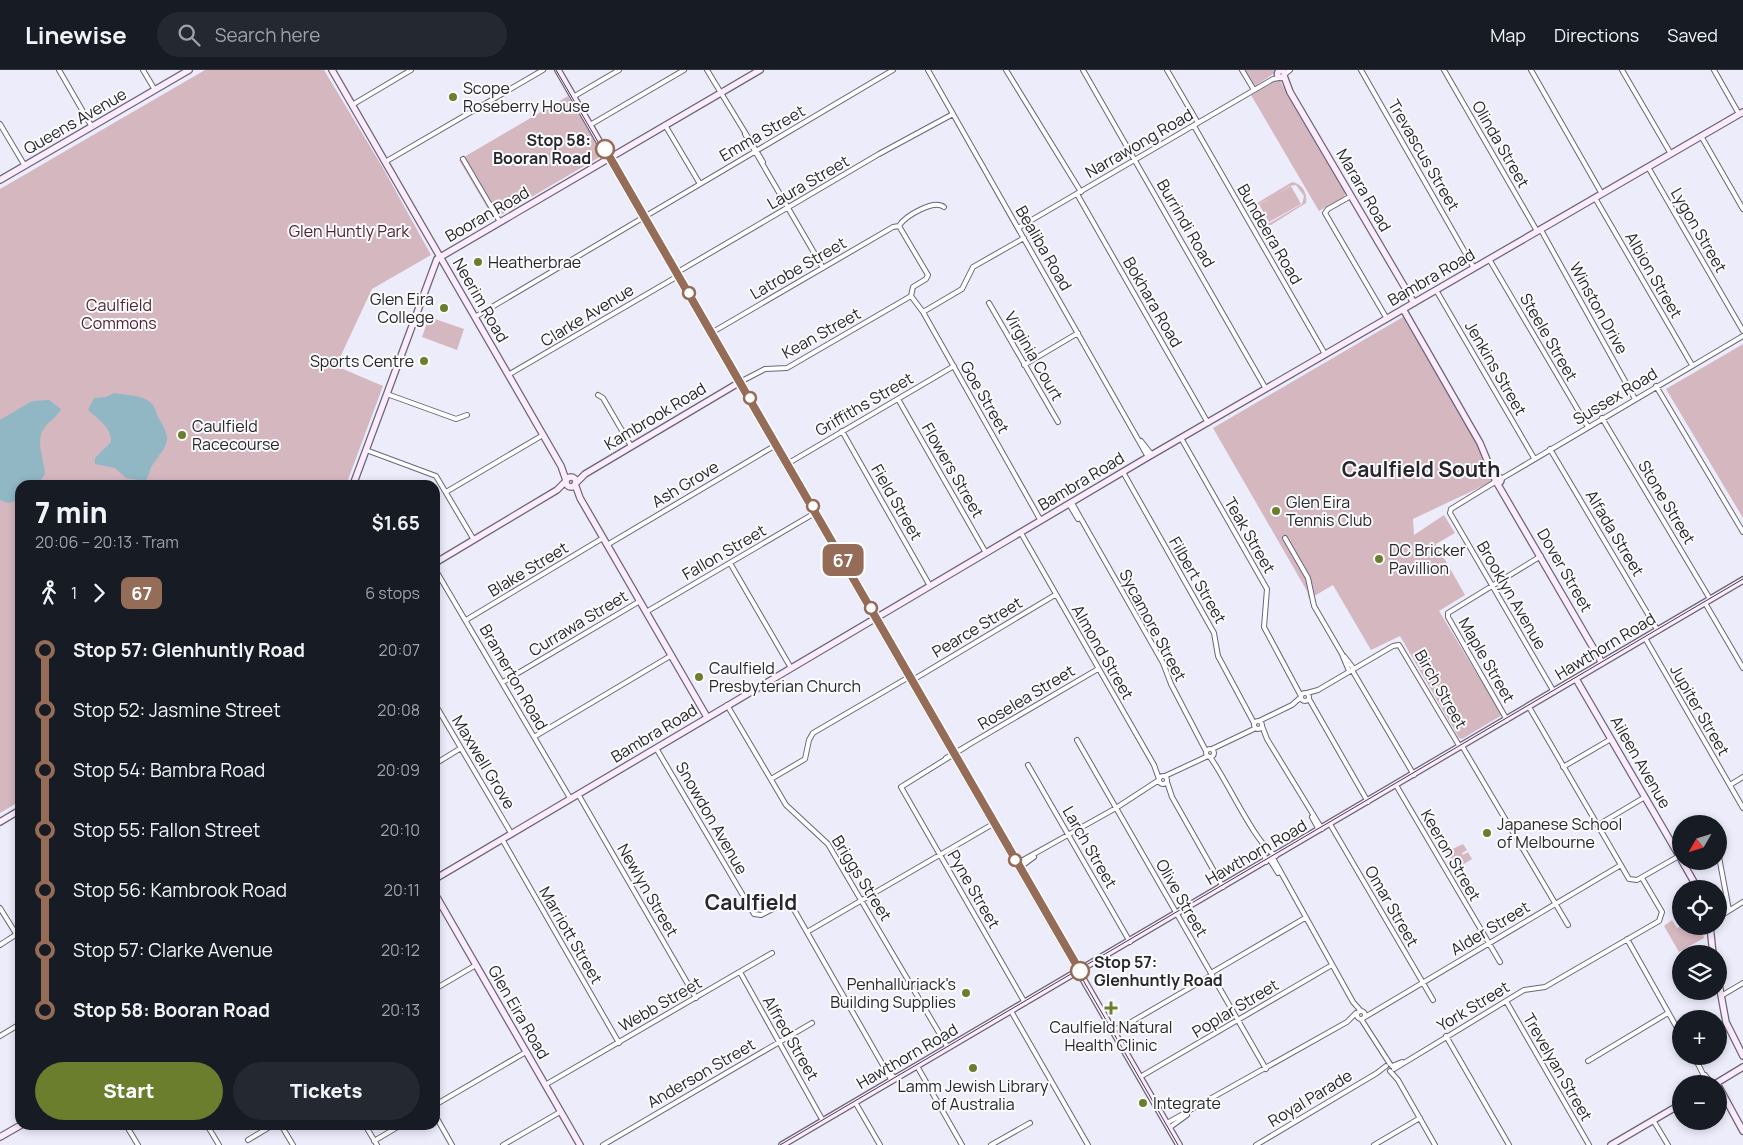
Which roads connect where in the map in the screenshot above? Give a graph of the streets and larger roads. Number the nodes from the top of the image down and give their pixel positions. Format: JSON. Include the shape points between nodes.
{"nodes":[{"id":1,"x":59,"y":70,"type":"edge"},
{"id":2,"x":143,"y":70,"type":"edge"},
{"id":3,"x":189,"y":70,"type":"edge"},
{"id":4,"x":332,"y":70,"type":"edge"},
{"id":5,"x":411,"y":70,"type":"edge"},
{"id":6,"x":543,"y":70,"type":"edge"},
{"id":7,"x":558,"y":70,"type":"edge"},
{"id":8,"x":619,"y":70,"type":"edge"},
{"id":9,"x":684,"y":70,"type":"edge"},
{"id":10,"x":707,"y":70,"type":"edge"},
{"id":11,"x":760,"y":70,"type":"edge"},
{"id":12,"x":893,"y":70,"type":"edge"},
{"id":13,"x":928,"y":70,"type":"edge"},
{"id":14,"x":1006,"y":70,"type":"edge"},
{"id":15,"x":1083,"y":70,"type":"edge"},
{"id":16,"x":1167,"y":70,"type":"edge"},
{"id":17,"x":1242,"y":70,"type":"edge"},
{"id":18,"x":1290,"y":70,"type":"edge"},
{"id":19,"x":1361,"y":70,"type":"edge"},
{"id":20,"x":1450,"y":70,"type":"edge"},
{"id":21,"x":1531,"y":70,"type":"edge"},
{"id":22,"x":1622,"y":70,"type":"edge"},
{"id":23,"x":1714,"y":70,"type":"edge"},
{"id":24,"x":1445,"y":71,"type":"edge"},
{"id":25,"x":1280,"y":74,"type":"edge"},
{"id":26,"x":155,"y":90,"type":"junction"},
{"id":27,"x":1254,"y":90,"type":"junction"},
{"id":28,"x":721,"y":93,"type":"junction"},
{"id":29,"x":574,"y":97,"type":"junction"},
{"id":30,"x":352,"y":104,"type":"junction"},
{"id":31,"x":1741,"y":113,"type":"edge"},
{"id":32,"x":953,"y":114,"type":"junction"},
{"id":33,"x":0,"y":124,"type":"edge"},
{"id":34,"x":590,"y":125,"type":"junction"},
{"id":35,"x":665,"y":125,"type":"junction"},
{"id":36,"x":1196,"y":125,"type":"junction"},
{"id":37,"x":92,"y":127,"type":"junction"},
{"id":38,"x":1701,"y":136,"type":"junction"},
{"id":39,"x":755,"y":151,"type":"junction"},
{"id":40,"x":1671,"y":154,"type":"junction"},
{"id":41,"x":609,"y":158,"type":"junction"},
{"id":42,"x":463,"y":159,"type":"dead end"},
{"id":43,"x":1135,"y":160,"type":"junction"},
{"id":44,"x":385,"y":162,"type":"junction"},
{"id":45,"x":24,"y":166,"type":"junction"},
{"id":46,"x":1648,"y":167,"type":"junction"},
{"id":47,"x":0,"y":180,"type":"edge"},
{"id":48,"x":700,"y":184,"type":"junction"},
{"id":49,"x":1081,"y":192,"type":"junction"},
{"id":50,"x":1077,"y":194,"type":"junction"},
{"id":51,"x":1602,"y":194,"type":"junction"},
{"id":52,"x":1351,"y":196,"type":"junction"},
{"id":53,"x":1595,"y":198,"type":"junction"},
{"id":54,"x":944,"y":207,"type":"dead end"},
{"id":55,"x":788,"y":208,"type":"junction"},
{"id":56,"x":1743,"y":209,"type":"edge"},
{"id":57,"x":644,"y":217,"type":"junction"},
{"id":58,"x":500,"y":222,"type":"junction"},
{"id":59,"x":899,"y":226,"type":"junction"},
{"id":60,"x":1018,"y":228,"type":"junction"},
{"id":61,"x":1539,"y":230,"type":"junction"},
{"id":62,"x":1024,"y":238,"type":"junction"},
{"id":63,"x":440,"y":257,"type":"junction"},
{"id":64,"x":1489,"y":259,"type":"junction"},
{"id":65,"x":1475,"y":267,"type":"junction"},
{"id":66,"x":823,"y":268,"type":"junction"},
{"id":67,"x":677,"y":274,"type":"junction"},
{"id":68,"x":1436,"y":290,"type":"junction"},
{"id":69,"x":911,"y":296,"type":"junction"},
{"id":70,"x":989,"y":302,"type":"dead end"},
{"id":71,"x":1414,"y":303,"type":"junction"},
{"id":72,"x":1403,"y":309,"type":"junction"},
{"id":73,"x":923,"y":312,"type":"junction"},
{"id":74,"x":475,"y":317,"type":"junction"},
{"id":75,"x":1387,"y":318,"type":"junction"},
{"id":76,"x":1743,"y":331,"type":"edge"},
{"id":77,"x":712,"y":333,"type":"junction"},
{"id":78,"x":1078,"y":333,"type":"junction"},
{"id":79,"x":1743,"y":336,"type":"edge"},
{"id":80,"x":1326,"y":354,"type":"junction"},
{"id":81,"x":1024,"y":364,"type":"junction"},
{"id":82,"x":1692,"y":365,"type":"junction"},
{"id":83,"x":954,"y":366,"type":"junction"},
{"id":84,"x":508,"y":375,"type":"junction"},
{"id":85,"x":740,"y":382,"type":"junction"},
{"id":86,"x":1656,"y":386,"type":"junction"},
{"id":87,"x":1266,"y":389,"type":"junction"},
{"id":88,"x":387,"y":394,"type":"junction"},
{"id":89,"x":598,"y":395,"type":"dead end"},
{"id":90,"x":898,"y":399,"type":"junction"},
{"id":91,"x":1635,"y":399,"type":"junction"},
{"id":92,"x":467,"y":414,"type":"dead end"},
{"id":93,"x":1602,"y":418,"type":"junction"},
{"id":94,"x":1058,"y":422,"type":"dead end"},
{"id":95,"x":1208,"y":423,"type":"junction"},
{"id":96,"x":1588,"y":427,"type":"junction"},
{"id":97,"x":842,"y":431,"type":"junction"},
{"id":98,"x":543,"y":435,"type":"junction"},
{"id":99,"x":1180,"y":439,"type":"junction"},
{"id":100,"x":776,"y":445,"type":"junction"},
{"id":101,"x":631,"y":446,"type":"junction"},
{"id":102,"x":1550,"y":449,"type":"junction"},
{"id":103,"x":366,"y":450,"type":"junction"},
{"id":104,"x":1150,"y":456,"type":"junction"},
{"id":105,"x":1534,"y":458,"type":"junction"},
{"id":106,"x":787,"y":464,"type":"junction"},
{"id":107,"x":1121,"y":473,"type":"junction"},
{"id":108,"x":355,"y":480,"type":"edge"},
{"id":109,"x":438,"y":480,"type":"edge"},
{"id":110,"x":1498,"y":480,"type":"junction"},
{"id":111,"x":440,"y":482,"type":"edge"},
{"id":112,"x":571,"y":482,"type":"junction"},
{"id":113,"x":446,"y":492,"type":"junction"},
{"id":114,"x":1070,"y":503,"type":"junction"},
{"id":115,"x":1450,"y":511,"type":"joint"},
{"id":116,"x":815,"y":513,"type":"junction"},
{"id":117,"x":1041,"y":520,"type":"junction"},
{"id":118,"x":1743,"y":532,"type":"edge"},
{"id":119,"x":1019,"y":534,"type":"junction"},
{"id":120,"x":603,"y":538,"type":"junction"},
{"id":121,"x":1285,"y":538,"type":"dead end"},
{"id":122,"x":474,"y":540,"type":"junction"},
{"id":123,"x":607,"y":545,"type":"junction"},
{"id":124,"x":986,"y":553,"type":"junction"},
{"id":125,"x":1541,"y":556,"type":"junction"},
{"id":126,"x":440,"y":560,"type":"edge"},
{"id":127,"x":730,"y":563,"type":"junction"},
{"id":128,"x":440,"y":577,"type":"edge"},
{"id":129,"x":1743,"y":580,"type":"edge"},
{"id":130,"x":930,"y":586,"type":"junction"},
{"id":131,"x":1491,"y":586,"type":"junction"},
{"id":132,"x":1055,"y":595,"type":"junction"},
{"id":133,"x":640,"y":601,"type":"junction"},
{"id":134,"x":1708,"y":601,"type":"junction"},
{"id":135,"x":646,"y":612,"type":"junction"},
{"id":136,"x":875,"y":618,"type":"junction"},
{"id":137,"x":466,"y":620,"type":"junction"},
{"id":138,"x":1658,"y":631,"type":"junction"},
{"id":139,"x":1644,"y":639,"type":"junction"},
{"id":140,"x":672,"y":655,"type":"junction"},
{"id":141,"x":1602,"y":664,"type":"junction"},
{"id":142,"x":791,"y":668,"type":"junction"},
{"id":143,"x":1743,"y":668,"type":"edge"},
{"id":144,"x":1098,"y":669,"type":"junction"},
{"id":145,"x":1352,"y":669,"type":"junction"},
{"id":146,"x":910,"y":679,"type":"junction"},
{"id":147,"x":1576,"y":679,"type":"junction"},
{"id":148,"x":503,"y":682,"type":"junction"},
{"id":149,"x":1554,"y":692,"type":"junction"},
{"id":150,"x":1305,"y":697,"type":"junction"},
{"id":151,"x":727,"y":705,"type":"junction"},
{"id":152,"x":1528,"y":707,"type":"junction"},
{"id":153,"x":440,"y":712,"type":"edge"},
{"id":154,"x":707,"y":717,"type":"junction"},
{"id":155,"x":1507,"y":720,"type":"junction"},
{"id":156,"x":1258,"y":725,"type":"junction"},
{"id":157,"x":534,"y":737,"type":"junction"},
{"id":158,"x":1611,"y":739,"type":"junction"},
{"id":159,"x":1077,"y":740,"type":"dead end"},
{"id":160,"x":1461,"y":747,"type":"junction"},
{"id":161,"x":461,"y":748,"type":"junction"},
{"id":162,"x":656,"y":748,"type":"junction"},
{"id":163,"x":1210,"y":753,"type":"junction"},
{"id":164,"x":953,"y":754,"type":"junction"},
{"id":165,"x":440,"y":761,"type":"edge"},
{"id":166,"x":1028,"y":765,"type":"dead end"},
{"id":167,"x":1563,"y":767,"type":"junction"},
{"id":168,"x":1415,"y":774,"type":"junction"},
{"id":169,"x":1743,"y":777,"type":"edge"},
{"id":170,"x":771,"y":779,"type":"junction"},
{"id":171,"x":1163,"y":780,"type":"junction"},
{"id":172,"x":1396,"y":785,"type":"junction"},
{"id":173,"x":1730,"y":785,"type":"junction"},
{"id":174,"x":901,"y":787,"type":"joint"},
{"id":175,"x":578,"y":794,"type":"junction"},
{"id":176,"x":1645,"y":797,"type":"junction"},
{"id":177,"x":570,"y":798,"type":"junction"},
{"id":178,"x":1368,"y":802,"type":"junction"},
{"id":179,"x":1116,"y":808,"type":"junction"},
{"id":180,"x":1743,"y":808,"type":"edge"},
{"id":181,"x":15,"y":813,"type":"edge"},
{"id":182,"x":0,"y":822,"type":"edge"},
{"id":183,"x":994,"y":824,"type":"junction"},
{"id":184,"x":1330,"y":824,"type":"junction"},
{"id":185,"x":1598,"y":825,"type":"junction"},
{"id":186,"x":1320,"y":830,"type":"junction"},
{"id":187,"x":511,"y":834,"type":"junction"},
{"id":188,"x":1068,"y":836,"type":"junction"},
{"id":189,"x":1259,"y":838,"type":"junction"},
{"id":190,"x":502,"y":839,"type":"junction"},
{"id":191,"x":1672,"y":844,"type":"edge"},
{"id":192,"x":940,"y":855,"type":"junction"},
{"id":193,"x":1271,"y":859,"type":"junction"},
{"id":194,"x":1672,"y":863,"type":"edge"},
{"id":195,"x":1621,"y":865,"type":"junction"},
{"id":196,"x":1018,"y":866,"type":"junction"},
{"id":197,"x":1721,"y":870,"type":"edge"},
{"id":198,"x":440,"y":876,"type":"edge"},
{"id":199,"x":1642,"y":878,"type":"junction"},
{"id":200,"x":1224,"y":886,"type":"junction"},
{"id":201,"x":861,"y":901,"type":"junction"},
{"id":202,"x":1743,"y":902,"type":"edge"},
{"id":203,"x":440,"y":903,"type":"edge"},
{"id":204,"x":1555,"y":904,"type":"junction"},
{"id":205,"x":0,"y":908,"type":"edge"},
{"id":206,"x":1729,"y":910,"type":"joint"},
{"id":207,"x":1176,"y":914,"type":"junction"},
{"id":208,"x":1305,"y":918,"type":"junction"},
{"id":209,"x":1568,"y":925,"type":"dead end"},
{"id":210,"x":15,"y":932,"type":"edge"},
{"id":211,"x":807,"y":932,"type":"junction"},
{"id":212,"x":15,"y":935,"type":"edge"},
{"id":213,"x":1710,"y":937,"type":"edge"},
{"id":214,"x":1626,"y":940,"type":"junction"},
{"id":215,"x":1130,"y":942,"type":"junction"},
{"id":216,"x":1488,"y":943,"type":"junction"},
{"id":217,"x":0,"y":945,"type":"edge"},
{"id":218,"x":1711,"y":945,"type":"edge"},
{"id":219,"x":772,"y":953,"type":"dead end"},
{"id":220,"x":1500,"y":962,"type":"dead end"},
{"id":221,"x":476,"y":964,"type":"junction"},
{"id":222,"x":1332,"y":965,"type":"junction"},
{"id":223,"x":1079,"y":972,"type":"junction"},
{"id":224,"x":739,"y":973,"type":"junction"},
{"id":225,"x":1211,"y":973,"type":"junction"},
{"id":226,"x":1422,"y":982,"type":"junction"},
{"id":227,"x":1743,"y":983,"type":"edge"},
{"id":228,"x":440,"y":986,"type":"edge"},
{"id":229,"x":1727,"y":992,"type":"edge"},
{"id":230,"x":696,"y":998,"type":"junction"},
{"id":231,"x":1433,"y":1000,"type":"dead end"},
{"id":232,"x":1722,"y":1000,"type":"edge"},
{"id":233,"x":1506,"y":1001,"type":"junction"},
{"id":234,"x":1025,"y":1003,"type":"junction"},
{"id":235,"x":1011,"y":1011,"type":"junction"},
{"id":236,"x":1668,"y":1013,"type":"junction"},
{"id":237,"x":1361,"y":1015,"type":"junction"},
{"id":238,"x":1238,"y":1020,"type":"junction"},
{"id":239,"x":1672,"y":1020,"type":"edge"},
{"id":240,"x":812,"y":1023,"type":"dead end"},
{"id":241,"x":15,"y":1027,"type":"edge"},
{"id":242,"x":1114,"y":1032,"type":"junction"},
{"id":243,"x":0,"y":1036,"type":"edge"},
{"id":244,"x":1446,"y":1036,"type":"junction"},
{"id":245,"x":779,"y":1042,"type":"junction"},
{"id":246,"x":619,"y":1043,"type":"junction"},
{"id":247,"x":948,"y":1048,"type":"junction"},
{"id":248,"x":526,"y":1052,"type":"junction"},
{"id":249,"x":1743,"y":1056,"type":"edge"},
{"id":250,"x":1588,"y":1061,"type":"dead end"},
{"id":251,"x":1699,"y":1065,"type":"edge"},
{"id":252,"x":917,"y":1066,"type":"junction"},
{"id":253,"x":1743,"y":1067,"type":"edge"},
{"id":254,"x":1390,"y":1068,"type":"junction"},
{"id":255,"x":1266,"y":1069,"type":"junction"},
{"id":256,"x":1704,"y":1074,"type":"edge"},
{"id":257,"x":1727,"y":1077,"type":"edge"},
{"id":258,"x":1141,"y":1078,"type":"junction"},
{"id":259,"x":893,"y":1080,"type":"junction"},
{"id":260,"x":546,"y":1086,"type":"junction"},
{"id":261,"x":440,"y":1102,"type":"edge"},
{"id":262,"x":855,"y":1102,"type":"junction"},
{"id":263,"x":1727,"y":1104,"type":"edge"},
{"id":264,"x":1672,"y":1109,"type":"edge"},
{"id":265,"x":560,"y":1112,"type":"junction"},
{"id":266,"x":1420,"y":1118,"type":"junction"},
{"id":267,"x":824,"y":1120,"type":"junction"},
{"id":268,"x":1653,"y":1120,"type":"junction"},
{"id":269,"x":1030,"y":1123,"type":"dead end"},
{"id":270,"x":440,"y":1124,"type":"edge"},
{"id":271,"x":1168,"y":1125,"type":"junction"},
{"id":272,"x":15,"y":1129,"type":"edge"},
{"id":273,"x":129,"y":1130,"type":"edge"},
{"id":274,"x":210,"y":1130,"type":"edge"},
{"id":275,"x":265,"y":1130,"type":"edge"},
{"id":276,"x":284,"y":1130,"type":"edge"},
{"id":277,"x":368,"y":1130,"type":"edge"},
{"id":278,"x":394,"y":1130,"type":"edge"},
{"id":279,"x":1743,"y":1132,"type":"edge"},
{"id":280,"x":0,"y":1138,"type":"edge"},
{"id":281,"x":248,"y":1140,"type":"dead end"},
{"id":282,"x":375,"y":1143,"type":"edge"},
{"id":283,"x":792,"y":1143,"type":"edge"},
{"id":284,"x":138,"y":1145,"type":"edge"},
{"id":285,"x":219,"y":1145,"type":"edge"},
{"id":286,"x":293,"y":1145,"type":"edge"},
{"id":287,"x":452,"y":1145,"type":"edge"},
{"id":288,"x":503,"y":1145,"type":"edge"},
{"id":289,"x":580,"y":1145,"type":"edge"},
{"id":290,"x":603,"y":1145,"type":"edge"},
{"id":291,"x":782,"y":1145,"type":"edge"},
{"id":292,"x":880,"y":1145,"type":"edge"},
{"id":293,"x":962,"y":1145,"type":"edge"},
{"id":294,"x":992,"y":1145,"type":"edge"},
{"id":295,"x":1088,"y":1145,"type":"edge"},
{"id":296,"x":1179,"y":1145,"type":"edge"},
{"id":297,"x":1256,"y":1145,"type":"edge"},
{"id":298,"x":1374,"y":1145,"type":"edge"},
{"id":299,"x":1436,"y":1145,"type":"edge"},
{"id":300,"x":1509,"y":1145,"type":"edge"},
{"id":301,"x":1589,"y":1145,"type":"edge"},
{"id":302,"x":1611,"y":1145,"type":"edge"},
{"id":303,"x":1668,"y":1145,"type":"edge"}],
"edges":[{"from":1,"to":37,"type":"street"},
{"from":2,"to":26,"type":"street"},
{"from":3,"to":26,"type":"street","name":"Queens Avenue"},
{"from":4,"to":30,"type":"street","name":"Neerim Road"},
{"from":5,"to":30,"type":"street"},
{"from":6,"to":44,"type":"street"},
{"from":7,"to":29,"type":"street"},
{"from":8,"to":29,"type":"street"},
{"from":9,"to":34,"type":"street"},
{"from":10,"to":28,"type":"street"},
{"from":11,"to":28,"type":"street","name":"Booran Road"},
{"from":12,"to":39,"type":"street","name":"Emma Street"},
{"from":13,"to":32,"type":"street","name":"Bealiba Road"},
{"from":14,"to":49,"type":"street"},
{"from":15,"to":43,"type":"street","name":"Burrindi Road"},
{"from":16,"to":36,"type":"street","name":"Bundeera Road"},
{"from":17,"to":27,"type":"street"},
{"from":18,"to":25,"type":"street","name":"Narrawong Road"},
{"from":19,"to":65,"type":"street","name":"Trevascus Street"},
{"from":20,"to":24,"type":"street"},
{"from":21,"to":51,"type":"street"},
{"from":22,"to":40,"type":"street"},
{"from":23,"to":31,"type":"street"},
{"from":24,"to":61,"type":"street","name":"Olinda Street"},
{"from":25,"to":27,"type":"street","name":"Narrawong Road"},
{"from":25,"to":52,"type":"street","name":"Marara Road"},
{"from":26,"to":37,"type":"street","name":"Queens Avenue"},
{"from":27,"to":36,"type":"street","name":"Narrawong Road"},
{"from":28,"to":35,"type":"street","name":"Booran Road"},
{"from":28,"to":39,"type":"street"},
{"from":29,"to":34,"type":"street"},
{"from":30,"to":44,"type":"street","name":"Neerim Road"},
{"from":31,"to":38,"type":"street","name":"Bambra Road"},
{"from":32,"to":55,"type":"street","name":"Laura Street"},
{"from":32,"to":60,"type":"street","name":"Bealiba Road"},
{"from":33,"to":45,"type":"street"},
{"from":34,"to":41,"type":"street"},
{"from":35,"to":41,"type":"street","name":"Booran Road"},
{"from":35,"to":48,"type":"street"},
{"from":36,"to":43,"type":"street","name":"Narrawong Road"},
{"from":36,"to":80,"type":"street","name":"Bundeera Road"},
{"from":37,"to":45,"type":"street","name":"Queens Avenue"},
{"from":38,"to":40,"type":"street","name":"Bambra Road"},
{"from":38,"to":56,"type":"street"},
{"from":39,"to":48,"type":"street","name":"Emma Street"},
{"from":39,"to":55,"type":"street"},
{"from":40,"to":46,"type":"street","name":"Bambra Road"},
{"from":41,"to":57,"type":"street"},
{"from":41,"to":58,"type":"street","name":"Booran Road"},
{"from":42,"to":58,"type":"street"},
{"from":43,"to":49,"type":"street","name":"Narrawong Road"},
{"from":43,"to":87,"type":"street","name":"Burrindi Road"},
{"from":44,"to":63,"type":"street","name":"Neerim Road"},
{"from":45,"to":47,"type":"street","name":"Queens Avenue"},
{"from":46,"to":51,"type":"street","name":"Bambra Road"},
{"from":46,"to":76,"type":"street","name":"Lygon Street"},
{"from":48,"to":57,"type":"street","name":"Emma Street"},
{"from":49,"to":50,"type":"street","name":"Narrawong Road"},
{"from":50,"to":60,"type":"street","name":"Narrawong Road"},
{"from":50,"to":95,"type":"street","name":"Bokhara Road"},
{"from":51,"to":53,"type":"street","name":"Bambra Road"},
{"from":52,"to":71,"type":"street","name":"Marara Road"},
{"from":52,"to":75,"type":"street","via":[[1326,213]]},
{"from":53,"to":61,"type":"street","name":"Bambra Road"},
{"from":53,"to":82,"type":"street","name":"Albion Street"},
{"from":54,"to":59,"type":"street","name":"Latrobe Street","via":[[932,204]]},
{"from":55,"to":66,"type":"street"},
{"from":55,"to":67,"type":"street","name":"Laura Street"},
{"from":57,"to":67,"type":"street"},
{"from":57,"to":74,"type":"street","name":"Emma Street"},
{"from":58,"to":63,"type":"street","name":"Booran Road"},
{"from":59,"to":66,"type":"street","name":"Latrobe Street"},
{"from":59,"to":69,"type":"street","via":[[927,274],[927,278],[911,290]]},
{"from":60,"to":62,"type":"street","name":"Bealiba Road"},
{"from":61,"to":64,"type":"street","name":"Bambra Road"},
{"from":61,"to":91,"type":"street","name":"Winston Drive"},
{"from":62,"to":73,"type":"street","via":[[973,267],[962,289]]},
{"from":62,"to":78,"type":"street","name":"Bealiba Road"},
{"from":63,"to":74,"type":"street","name":"Neerim Road"},
{"from":63,"to":88,"type":"street","name":"Booran Road","via":[[435,262]]},
{"from":64,"to":65,"type":"street","name":"Bambra Road"},
{"from":64,"to":96,"type":"street","name":"Steele Street"},
{"from":65,"to":68,"type":"street","name":"Bambra Road"},
{"from":66,"to":77,"type":"street","name":"Latrobe Street"},
{"from":67,"to":77,"type":"street"},
{"from":67,"to":84,"type":"street","name":"Clarke Avenue"},
{"from":68,"to":71,"type":"street","name":"Bambra Road"},
{"from":68,"to":105,"type":"street","name":"Jenkins Street"},
{"from":69,"to":73,"type":"street","name":"Goe Street"},
{"from":69,"to":85,"type":"street","name":"Kean Street","via":[[787,368],[766,369]]},
{"from":70,"to":81,"type":"street","name":"Virginia Court"},
{"from":71,"to":72,"type":"street","name":"Bambra Road"},
{"from":72,"to":75,"type":"street","name":"Bambra Road"},
{"from":72,"to":110,"type":"street","name":"Dover Street"},
{"from":73,"to":83,"type":"street","name":"Goe Street"},
{"from":74,"to":84,"type":"street","name":"Neerim Road"},
{"from":75,"to":80,"type":"street","name":"Bambra Road"},
{"from":77,"to":85,"type":"street"},
{"from":78,"to":81,"type":"street"},
{"from":78,"to":104,"type":"street","name":"Bealiba Road"},
{"from":79,"to":82,"type":"street","name":"Sussex Road"},
{"from":80,"to":87,"type":"street","name":"Bambra Road"},
{"from":81,"to":94,"type":"street","name":"Virginia Court"},
{"from":82,"to":86,"type":"street","name":"Sussex Road"},
{"from":83,"to":90,"type":"street","name":"Griffiths Street"},
{"from":83,"to":117,"type":"street","name":"Goe Street"},
{"from":84,"to":98,"type":"street","name":"Neerim Road"},
{"from":85,"to":100,"type":"street"},
{"from":85,"to":101,"type":"street","name":"Kambrook Road"},
{"from":86,"to":91,"type":"street","name":"Sussex Road"},
{"from":86,"to":118,"type":"street"},
{"from":87,"to":95,"type":"street","name":"Bambra Road"},
{"from":88,"to":92,"type":"street","via":[[456,419]]},
{"from":88,"to":103,"type":"street","name":"Booran Road"},
{"from":89,"to":101,"type":"street","via":[[603,398]]},
{"from":90,"to":97,"type":"street","name":"Griffiths Street"},
{"from":90,"to":124,"type":"street","name":"Flowers Street"},
{"from":91,"to":93,"type":"street","name":"Sussex Road"},
{"from":93,"to":96,"type":"street","name":"Sussex Road"},
{"from":93,"to":134,"type":"street","name":"Stone Street"},
{"from":95,"to":99,"type":"street","name":"Bambra Road"},
{"from":96,"to":102,"type":"street","name":"Sussex Road"},
{"from":97,"to":106,"type":"street","name":"Griffiths Street"},
{"from":97,"to":130,"type":"street","name":"Field Street"},
{"from":98,"to":112,"type":"street","name":"Neerim Road"},
{"from":98,"to":113,"type":"street"},
{"from":99,"to":104,"type":"street","name":"Bambra Road"},
{"from":99,"to":150,"type":"street","name":"Teak Street","via":[[1267,589],[1264,627]]},
{"from":100,"to":106,"type":"street"},
{"from":100,"to":123,"type":"street","name":"Ash Grove"},
{"from":101,"to":112,"type":"street","name":"Kambrook Road"},
{"from":102,"to":105,"type":"street","name":"Sussex Road"},
{"from":102,"to":138,"type":"street","name":"Alfada Street"},
{"from":103,"to":108,"type":"street","name":"Booran Road"},
{"from":103,"to":109,"type":"street","via":[[436,476]]},
{"from":104,"to":107,"type":"street","name":"Bambra Road"},
{"from":105,"to":110,"type":"street","name":"Sussex Road"},
{"from":106,"to":116,"type":"street"},
{"from":107,"to":114,"type":"street","name":"Bambra Road"},
{"from":107,"to":156,"type":"street","name":"Filbert Street","via":[[1214,633],[1218,656]]},
{"from":110,"to":115,"type":"street","name":"Sussex Road"},
{"from":110,"to":125,"type":"street","name":"Dover Street"},
{"from":111,"to":113,"type":"street"},
{"from":112,"to":120,"type":"street","name":"Neerim Road"},
{"from":112,"to":122,"type":"street"},
{"from":113,"to":122,"type":"street"},
{"from":114,"to":117,"type":"street","name":"Bambra Road"},
{"from":114,"to":163,"type":"street","name":"Sycamore Street","via":[[1163,662],[1174,691]]},
{"from":115,"to":131,"type":"street","name":"Brooklyn Avenue"},
{"from":116,"to":127,"type":"street","name":"Fallon Street"},
{"from":116,"to":136,"type":"street"},
{"from":117,"to":119,"type":"street","name":"Bambra Road"},
{"from":119,"to":124,"type":"street","name":"Bambra Road"},
{"from":119,"to":132,"type":"street","name":"Almond Street"},
{"from":120,"to":123,"type":"street","name":"Neerim Road"},
{"from":120,"to":137,"type":"street","name":"Blake Street"},
{"from":121,"to":145,"type":"street","via":[[1309,580],[1314,606]]},
{"from":122,"to":126,"type":"street"},
{"from":123,"to":133,"type":"street","name":"Neerim Road"},
{"from":124,"to":130,"type":"street","name":"Bambra Road"},
{"from":125,"to":131,"type":"street"},
{"from":125,"to":141,"type":"street","name":"Dover Street"},
{"from":127,"to":135,"type":"street","name":"Fallon Street"},
{"from":127,"to":142,"type":"street"},
{"from":128,"to":137,"type":"street","name":"Bramerton Road"},
{"from":129,"to":134,"type":"street","name":"Hawthorn Road"},
{"from":130,"to":136,"type":"street","name":"Bambra Road"},
{"from":131,"to":149,"type":"street","name":"Brooklyn Avenue"},
{"from":131,"to":155,"type":"street","name":"Maple Street","via":[[1448,613],[1448,617]]},
{"from":132,"to":144,"type":"street","name":"Almond Street"},
{"from":132,"to":146,"type":"street","name":"Pearce Street"},
{"from":133,"to":135,"type":"street","name":"Neerim Road"},
{"from":133,"to":148,"type":"street","name":"Currawa Street"},
{"from":134,"to":138,"type":"street","name":"Hawthorn Road"},
{"from":134,"to":143,"type":"street","name":"Stone Street"},
{"from":135,"to":140,"type":"street","name":"Neerim Road"},
{"from":136,"to":142,"type":"street","name":"Bambra Road"},
{"from":136,"to":146,"type":"street"},
{"from":137,"to":148,"type":"street","name":"Bramerton Road"},
{"from":138,"to":139,"type":"street","name":"Hawthorn Road"},
{"from":139,"to":141,"type":"street","name":"Hawthorn Road"},
{"from":139,"to":173,"type":"street","name":"Jupiter Street"},
{"from":140,"to":154,"type":"street","name":"Neerim Road"},
{"from":140,"to":157,"type":"street"},
{"from":141,"to":147,"type":"street","name":"Hawthorn Road"},
{"from":142,"to":151,"type":"street","name":"Bambra Road"},
{"from":144,"to":164,"type":"street","name":"Roselea Street"},
{"from":144,"to":171,"type":"street","name":"Almond Street"},
{"from":145,"to":150,"type":"street"},
{"from":145,"to":160,"type":"street","name":"Birch Street","via":[[1398,644],[1401,646]]},
{"from":145,"to":168,"type":"street"},
{"from":146,"to":164,"type":"street"},
{"from":146,"to":170,"type":"street","name":"Pearce Street","via":[[816,731],[810,738],[805,758]]},
{"from":147,"to":149,"type":"street","name":"Hawthorn Road"},
{"from":147,"to":158,"type":"street","name":"Aileen Avenue"},
{"from":148,"to":157,"type":"street","name":"Bramerton Road"},
{"from":149,"to":152,"type":"street","name":"Hawthorn Road"},
{"from":150,"to":156,"type":"street"},
{"from":150,"to":178,"type":"street","name":"Teak Street"},
{"from":151,"to":154,"type":"street","name":"Bambra Road"},
{"from":151,"to":170,"type":"street","name":"Briggs Street"},
{"from":152,"to":155,"type":"street","name":"Hawthorn Road"},
{"from":152,"to":167,"type":"street"},
{"from":153,"to":161,"type":"street","name":"Maxwell Grove"},
{"from":154,"to":162,"type":"street","name":"Bambra Road"},
{"from":155,"to":160,"type":"street","name":"Hawthorn Road"},
{"from":156,"to":163,"type":"street"},
{"from":156,"to":186,"type":"street","name":"Filbert Street"},
{"from":157,"to":177,"type":"street","name":"Bramerton Road"},
{"from":158,"to":167,"type":"street"},
{"from":158,"to":176,"type":"street","name":"Aileen Avenue"},
{"from":159,"to":179,"type":"street","name":"Olive Street"},
{"from":160,"to":168,"type":"street","name":"Hawthorn Road"},
{"from":160,"to":204,"type":"street","name":"Birch Street"},
{"from":161,"to":165,"type":"street"},
{"from":161,"to":187,"type":"street","name":"Maxwell Grove"},
{"from":162,"to":175,"type":"street","name":"Bambra Road"},
{"from":162,"to":211,"type":"street","name":"Snowdon Avenue","via":[[754,914],[761,915],[786,902],[792,906]]},
{"from":163,"to":171,"type":"street"},
{"from":163,"to":189,"type":"street","name":"Sycamore Street"},
{"from":164,"to":174,"type":"street","name":"Roselea Street"},
{"from":164,"to":183,"type":"street"},
{"from":166,"to":188,"type":"street","name":"Larch Street"},
{"from":167,"to":185,"type":"street"},
{"from":168,"to":172,"type":"street","name":"Hawthorn Road"},
{"from":169,"to":173,"type":"street"},
{"from":170,"to":201,"type":"street","name":"Briggs Street","via":[[786,805],[828,844]]},
{"from":171,"to":179,"type":"street"},
{"from":171,"to":200,"type":"street","name":"Almond Street"},
{"from":172,"to":178,"type":"street","name":"Hawthorn Road"},
{"from":172,"to":216,"type":"street","name":"Keeron Street"},
{"from":173,"to":180,"type":"street","name":"Jupiter Street"},
{"from":174,"to":192,"type":"street","name":"Pyne Street"},
{"from":175,"to":177,"type":"street","name":"Bambra Road"},
{"from":175,"to":230,"type":"street","name":"Newlyn Street"},
{"from":176,"to":185,"type":"street"},
{"from":176,"to":191,"type":"street","name":"Aileen Avenue"},
{"from":177,"to":187,"type":"street","name":"Bambra Road"},
{"from":178,"to":184,"type":"street","name":"Hawthorn Road"},
{"from":179,"to":188,"type":"street"},
{"from":179,"to":207,"type":"street","name":"Olive Street"},
{"from":181,"to":182,"type":"street"},
{"from":183,"to":192,"type":"street"},
{"from":183,"to":196,"type":"street"},
{"from":184,"to":186,"type":"street","name":"Hawthorn Road"},
{"from":184,"to":226,"type":"street","name":"Omar Street"},
{"from":185,"to":195,"type":"street"},
{"from":186,"to":193,"type":"street","name":"Hawthorn Road"},
{"from":187,"to":190,"type":"street","name":"Bambra Road"},
{"from":188,"to":196,"type":"street"},
{"from":188,"to":215,"type":"street","name":"Larch Street"},
{"from":189,"to":193,"type":"street","name":"Sycamore Street"},
{"from":189,"to":193,"type":"street","name":"Sycamore Street"},
{"from":190,"to":198,"type":"street","name":"Bambra Road"},
{"from":190,"to":246,"type":"street","name":"Marriott Street"},
{"from":192,"to":201,"type":"street"},
{"from":192,"to":234,"type":"street","name":"Pyne Street"},
{"from":193,"to":200,"type":"street","name":"Hawthorn Road"},
{"from":193,"to":208,"type":"street","name":"Sycamore Street"},
{"from":194,"to":199,"type":"street"},
{"from":195,"to":199,"type":"street","via":[[1632,881]]},
{"from":195,"to":204,"type":"street","name":"Alder Street"},
{"from":196,"to":223,"type":"street"},
{"from":197,"to":206,"type":"street"},
{"from":199,"to":214,"type":"street","name":"York Street","via":[[1662,917]]},
{"from":200,"to":207,"type":"street","name":"Hawthorn Road"},
{"from":201,"to":211,"type":"street"},
{"from":201,"to":247,"type":"street","name":"Briggs Street"},
{"from":202,"to":206,"type":"street"},
{"from":203,"to":221,"type":"street","name":"Glen Eira Road"},
{"from":204,"to":209,"type":"street","name":"Birch Street"},
{"from":204,"to":216,"type":"street","name":"Alder Street"},
{"from":205,"to":210,"type":"street"},
{"from":207,"to":215,"type":"street","name":"Hawthorn Road"},
{"from":207,"to":225,"type":"street","name":"Olive Street"},
{"from":208,"to":222,"type":"street","name":"Sycamore Street"},
{"from":208,"to":225,"type":"street"},
{"from":211,"to":259,"type":"street","name":"Snowdon Avenue"},
{"from":212,"to":217,"type":"street"},
{"from":213,"to":218,"type":"street"},
{"from":214,"to":233,"type":"street","name":"York Street","via":[[1546,988],[1526,990]]},
{"from":214,"to":236,"type":"street"},
{"from":215,"to":223,"type":"street","name":"Hawthorn Road"},
{"from":216,"to":220,"type":"street","name":"Keeron Street"},
{"from":216,"to":226,"type":"street","name":"Alder Street"},
{"from":219,"to":224,"type":"street","name":"Webb Street"},
{"from":221,"to":228,"type":"street"},
{"from":221,"to":248,"type":"street","name":"Glen Eira Road"},
{"from":222,"to":237,"type":"street","name":"Sycamore Street"},
{"from":222,"to":238,"type":"street","name":"Poplar Street"},
{"from":223,"to":234,"type":"street","name":"Hawthorn Road"},
{"from":223,"to":242,"type":"street"},
{"from":224,"to":230,"type":"street","name":"Webb Street"},
{"from":224,"to":245,"type":"street","name":"Alfred Street"},
{"from":225,"to":238,"type":"street","name":"Olive Street"},
{"from":225,"to":242,"type":"street"},
{"from":226,"to":231,"type":"street","name":"Omar Street"},
{"from":226,"to":237,"type":"street","name":"Alder Street"},
{"from":227,"to":229,"type":"street"},
{"from":230,"to":246,"type":"street","name":"Webb Street"},
{"from":232,"to":249,"type":"street","via":[[1728,1028]]},
{"from":233,"to":244,"type":"street","name":"York Street"},
{"from":233,"to":301,"type":"street","name":"Trevelyan Street"},
{"from":234,"to":235,"type":"street","name":"Hawthorn Road"},
{"from":235,"to":247,"type":"street","name":"Hawthorn Road"},
{"from":235,"to":295,"type":"street"},
{"from":236,"to":239,"type":"street"},
{"from":236,"to":250,"type":"street"},
{"from":237,"to":254,"type":"street","name":"Sycamore Street"},
{"from":237,"to":255,"type":"street","name":"Alder Street"},
{"from":238,"to":255,"type":"street","name":"Olive Street"},
{"from":238,"to":258,"type":"street","name":"Poplar Street"},
{"from":240,"to":245,"type":"street","name":"Anderson Street"},
{"from":241,"to":243,"type":"street"},
{"from":242,"to":258,"type":"street"},
{"from":244,"to":254,"type":"street","name":"York Street"},
{"from":244,"to":300,"type":"street"},
{"from":245,"to":267,"type":"street","name":"Alfred Street"},
{"from":245,"to":290,"type":"street","name":"Anderson Street"},
{"from":246,"to":260,"type":"street","name":"Webb Street"},
{"from":247,"to":252,"type":"street","name":"Hawthorn Road"},
{"from":248,"to":260,"type":"street","name":"Glen Eira Road"},
{"from":248,"to":261,"type":"street"},
{"from":251,"to":256,"type":"street"},
{"from":252,"to":259,"type":"street","name":"Hawthorn Road"},
{"from":252,"to":293,"type":"street"},
{"from":253,"to":257,"type":"street"},
{"from":254,"to":266,"type":"street","name":"Sycamore Street"},
{"from":254,"to":297,"type":"street","name":"Royal Parade"},
{"from":255,"to":271,"type":"street","name":"Alder Street"},
{"from":258,"to":271,"type":"street"},
{"from":259,"to":262,"type":"street","name":"Hawthorn Road"},
{"from":260,"to":265,"type":"street","name":"Glen Eira Road"},
{"from":262,"to":267,"type":"street","name":"Hawthorn Road"},
{"from":262,"to":292,"type":"street"},
{"from":263,"to":279,"type":"street"},
{"from":264,"to":268,"type":"street"},
{"from":265,"to":288,"type":"street"},
{"from":265,"to":289,"type":"street","name":"Glen Eira Road"},
{"from":266,"to":298,"type":"street"},
{"from":266,"to":299,"type":"street","name":"Sycamore Street"},
{"from":267,"to":283,"type":"street","name":"Hawthorn Road"},
{"from":268,"to":302,"type":"street"},
{"from":268,"to":303,"type":"street"},
{"from":269,"to":294,"type":"street"},
{"from":270,"to":287,"type":"street"},
{"from":271,"to":296,"type":"street"},
{"from":272,"to":280,"type":"street"},
{"from":273,"to":284,"type":"street"},
{"from":274,"to":285,"type":"street"},
{"from":275,"to":281,"type":"street"},
{"from":276,"to":286,"type":"street"},
{"from":277,"to":282,"type":"street"},
{"from":278,"to":282,"type":"street"},
{"from":283,"to":291,"type":"street","name":"Hawthorn Road"}]}
